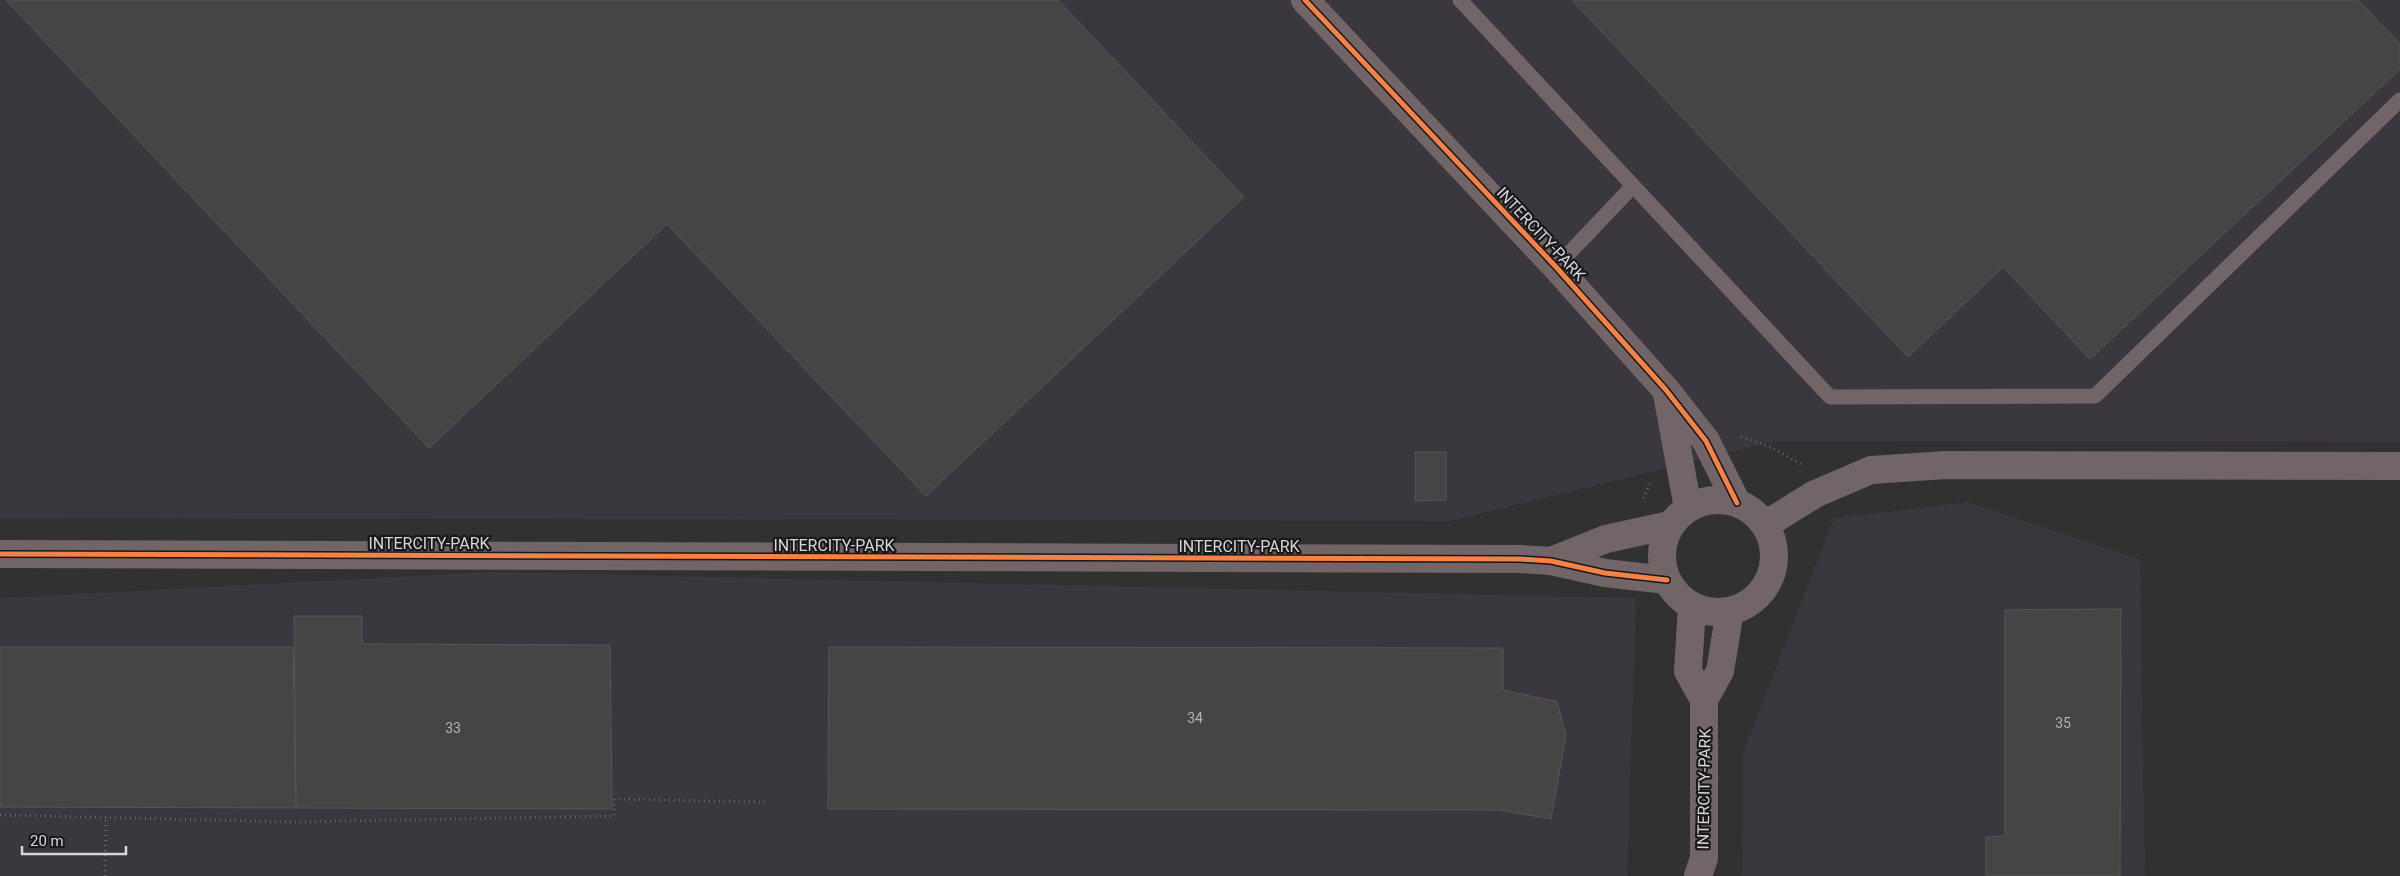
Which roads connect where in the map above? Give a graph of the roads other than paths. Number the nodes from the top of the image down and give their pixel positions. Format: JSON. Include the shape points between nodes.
{"nodes":[{"id":1,"x":1305,"y":0,"type":"edge"},
{"id":2,"x":1460,"y":0,"type":"edge"},
{"id":3,"x":2400,"y":100,"type":"edge"},
{"id":4,"x":1633,"y":186,"type":"junction"},
{"id":5,"x":1556,"y":267,"type":"junction"},
{"id":6,"x":1666,"y":390,"type":"junction"},
{"id":7,"x":2400,"y":466,"type":"edge"},
{"id":8,"x":1737,"y":503,"type":"junction"},
{"id":9,"x":1679,"y":517,"type":"junction"},
{"id":10,"x":1765,"y":525,"type":"junction"},
{"id":11,"x":0,"y":554,"type":"edge"},
{"id":12,"x":1551,"y":561,"type":"junction"},
{"id":13,"x":1667,"y":580,"type":"junction"},
{"id":14,"x":1692,"y":606,"type":"junction"},
{"id":15,"x":1730,"y":611,"type":"junction"},
{"id":16,"x":1704,"y":700,"type":"junction"},
{"id":17,"x":1703,"y":870,"type":"edge"}],
"edges":[{"from":1,"to":5,"type":"street","name":"INTERCITY-PARK"},
{"from":2,"to":4,"type":"lane"},
{"from":3,"to":4,"type":"lane","via":[[2095,396],[1830,397]]},
{"from":4,"to":5,"type":"lane"},
{"from":5,"to":6,"type":"street","name":"INTERCITY-PARK"},
{"from":6,"to":8,"type":"street","name":"INTERCITY-PARK","via":[[1706,441]]},
{"from":6,"to":9,"type":"street"},
{"from":7,"to":10,"type":"street","via":[[1946,465],[1871,470],[1815,494]]},
{"from":8,"to":9,"type":"street","via":[[1712,500]]},
{"from":8,"to":10,"type":"street"},
{"from":9,"to":12,"type":"street","name":"INTERCITY-PARK","via":[[1606,539]]},
{"from":9,"to":13,"type":"street","via":[[1663,543],[1662,562]]},
{"from":10,"to":15,"type":"street","via":[[1772,541],[1774,560],[1770,577],[1761,592],[1747,604]]},
{"from":11,"to":12,"type":"street","name":"INTERCITY-PARK"},
{"from":12,"to":13,"type":"street","name":"INTERCITY-PARK","via":[[1605,573]]},
{"from":13,"to":14,"type":"street"},
{"from":14,"to":15,"type":"street","via":[[1711,612]]},
{"from":14,"to":16,"type":"street","name":"INTERCITY-PARK","via":[[1688,671]]},
{"from":15,"to":16,"type":"street","name":"INTERCITY-PARK","via":[[1720,671]]},
{"from":16,"to":17,"type":"street","name":"INTERCITY-PARK"}]}
